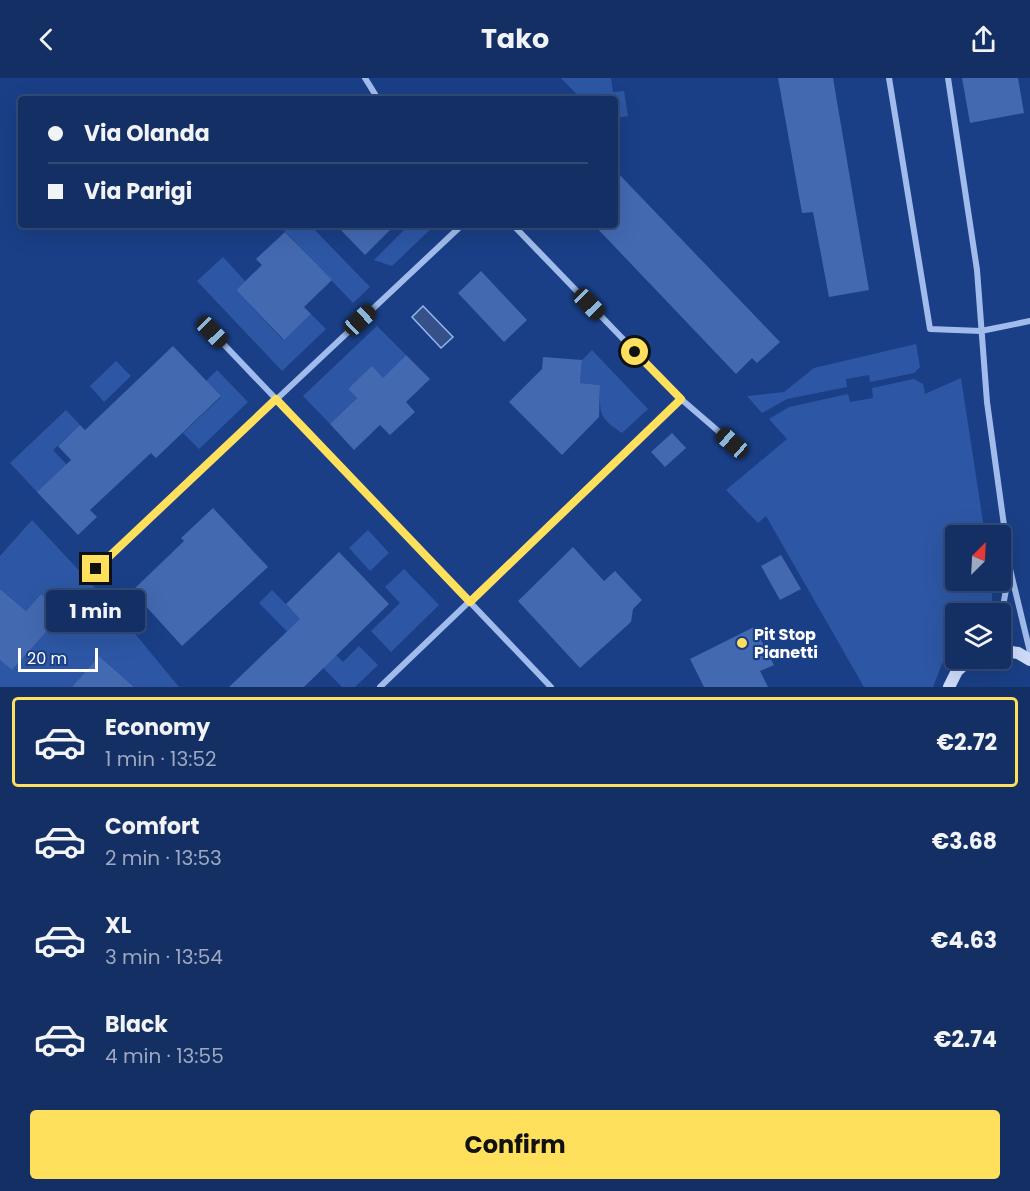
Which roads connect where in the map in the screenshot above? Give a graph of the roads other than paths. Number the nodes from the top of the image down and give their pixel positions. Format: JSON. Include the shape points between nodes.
{"nodes":[{"id":1,"x":365,"y":78,"type":"edge"},
{"id":2,"x":889,"y":78,"type":"edge"},
{"id":3,"x":948,"y":78,"type":"edge"},
{"id":4,"x":376,"y":96,"type":"edge"},
{"id":5,"x":459,"y":228,"type":"edge"},
{"id":6,"x":516,"y":228,"type":"edge"},
{"id":7,"x":1030,"y":321,"type":"edge"},
{"id":8,"x":981,"y":331,"type":"junction"},
{"id":9,"x":212,"y":332,"type":"dead end"},
{"id":10,"x":276,"y":399,"type":"junction"},
{"id":11,"x":681,"y":399,"type":"junction"},
{"id":12,"x":732,"y":443,"type":"dead end"},
{"id":13,"x":1004,"y":525,"type":"edge"},
{"id":14,"x":96,"y":569,"type":"dead end"},
{"id":15,"x":1011,"y":573,"type":"edge"},
{"id":16,"x":470,"y":602,"type":"junction"},
{"id":17,"x":1030,"y":651,"type":"edge"},
{"id":18,"x":1011,"y":652,"type":"edge"},
{"id":19,"x":1030,"y":660,"type":"edge"},
{"id":20,"x":959,"y":669,"type":"edge"},
{"id":21,"x":380,"y":687,"type":"edge"},
{"id":22,"x":551,"y":687,"type":"edge"},
{"id":23,"x":949,"y":687,"type":"edge"}],
"edges":[{"from":1,"to":4,"type":"street"},
{"from":2,"to":8,"type":"street","via":[[930,329]]},
{"from":3,"to":8,"type":"street","via":[[977,270]]},
{"from":5,"to":10,"type":"street"},
{"from":6,"to":11,"type":"street"},
{"from":7,"to":8,"type":"street"},
{"from":8,"to":13,"type":"street"},
{"from":9,"to":10,"type":"street"},
{"from":10,"to":14,"type":"street"},
{"from":10,"to":16,"type":"street"},
{"from":11,"to":12,"type":"street"},
{"from":11,"to":16,"type":"street"},
{"from":15,"to":17,"type":"street"},
{"from":16,"to":21,"type":"street"},
{"from":16,"to":22,"type":"street"},
{"from":18,"to":19,"type":"main road"},
{"from":20,"to":23,"type":"main road"}]}
